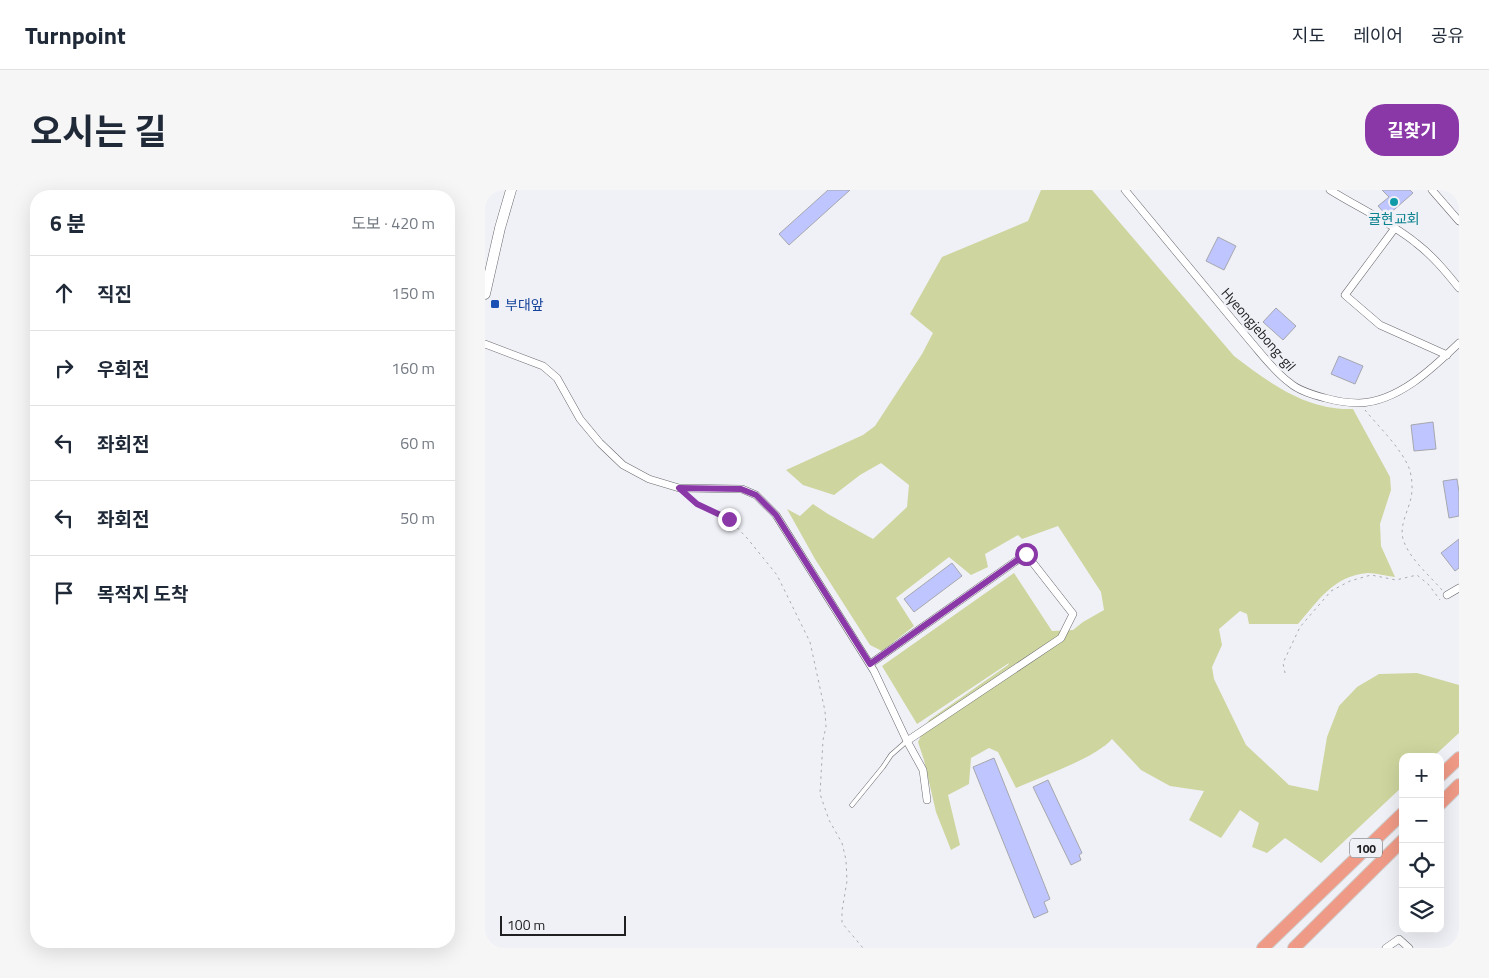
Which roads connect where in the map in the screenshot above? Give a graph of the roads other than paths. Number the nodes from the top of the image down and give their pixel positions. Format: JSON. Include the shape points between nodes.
{"nodes":[{"id":1,"x":511,"y":190,"type":"edge"},
{"id":2,"x":1125,"y":190,"type":"edge"},
{"id":3,"x":1332,"y":190,"type":"edge"},
{"id":4,"x":1432,"y":190,"type":"edge"},
{"id":5,"x":1459,"y":220,"type":"edge"},
{"id":6,"x":1395,"y":228,"type":"junction"},
{"id":7,"x":1459,"y":288,"type":"edge"},
{"id":8,"x":485,"y":294,"type":"edge"},
{"id":9,"x":1459,"y":343,"type":"edge"},
{"id":10,"x":485,"y":344,"type":"edge"},
{"id":11,"x":1447,"y":355,"type":"junction"},
{"id":12,"x":1459,"y":588,"type":"edge"},
{"id":13,"x":1447,"y":595,"type":"road end"},
{"id":14,"x":870,"y":664,"type":"junction"},
{"id":15,"x":907,"y":741,"type":"junction"},
{"id":16,"x":1459,"y":758,"type":"edge"},
{"id":17,"x":1444,"y":772,"type":"edge"},
{"id":18,"x":1459,"y":785,"type":"edge"},
{"id":19,"x":927,"y":800,"type":"dead end"},
{"id":20,"x":1444,"y":800,"type":"edge"},
{"id":21,"x":852,"y":804,"type":"dead end"},
{"id":22,"x":1399,"y":817,"type":"edge"},
{"id":23,"x":1400,"y":843,"type":"edge"},
{"id":24,"x":1263,"y":948,"type":"edge"},
{"id":25,"x":1294,"y":948,"type":"edge"},
{"id":26,"x":1386,"y":948,"type":"edge"},
{"id":27,"x":1409,"y":948,"type":"edge"}],
"edges":[{"from":1,"to":8,"type":"main road"},
{"from":2,"to":11,"type":"street","name":"Hyeongjebong-gil","via":[[1269,364],[1291,384],[1316,396],[1360,403],[1380,399],[1413,384]]},
{"from":3,"to":6,"type":"street"},
{"from":4,"to":5,"type":"street"},
{"from":6,"to":7,"type":"street","via":[[1435,260]]},
{"from":6,"to":11,"type":"street","via":[[1345,295],[1380,325]]},
{"from":9,"to":11,"type":"street","name":"Hyeongjebong-gil"},
{"from":10,"to":14,"type":"street","via":[[543,366],[557,378],[590,431],[623,465],[649,479],[679,488],[741,489],[756,495],[776,515]]},
{"from":12,"to":13,"type":"street"},
{"from":14,"to":15,"type":"street"},
{"from":14,"to":15,"type":"street","via":[[1026,554],[1073,614],[1061,638]]},
{"from":15,"to":19,"type":"street","via":[[923,770]]},
{"from":15,"to":21,"type":"lane","via":[[891,755]]},
{"from":16,"to":17,"type":"highway"},
{"from":18,"to":20,"type":"highway"},
{"from":22,"to":24,"type":"highway","number":"100"},
{"from":23,"to":25,"type":"highway","number":"100"},
{"from":26,"to":27,"type":"street","via":[[1399,939]]}]}
